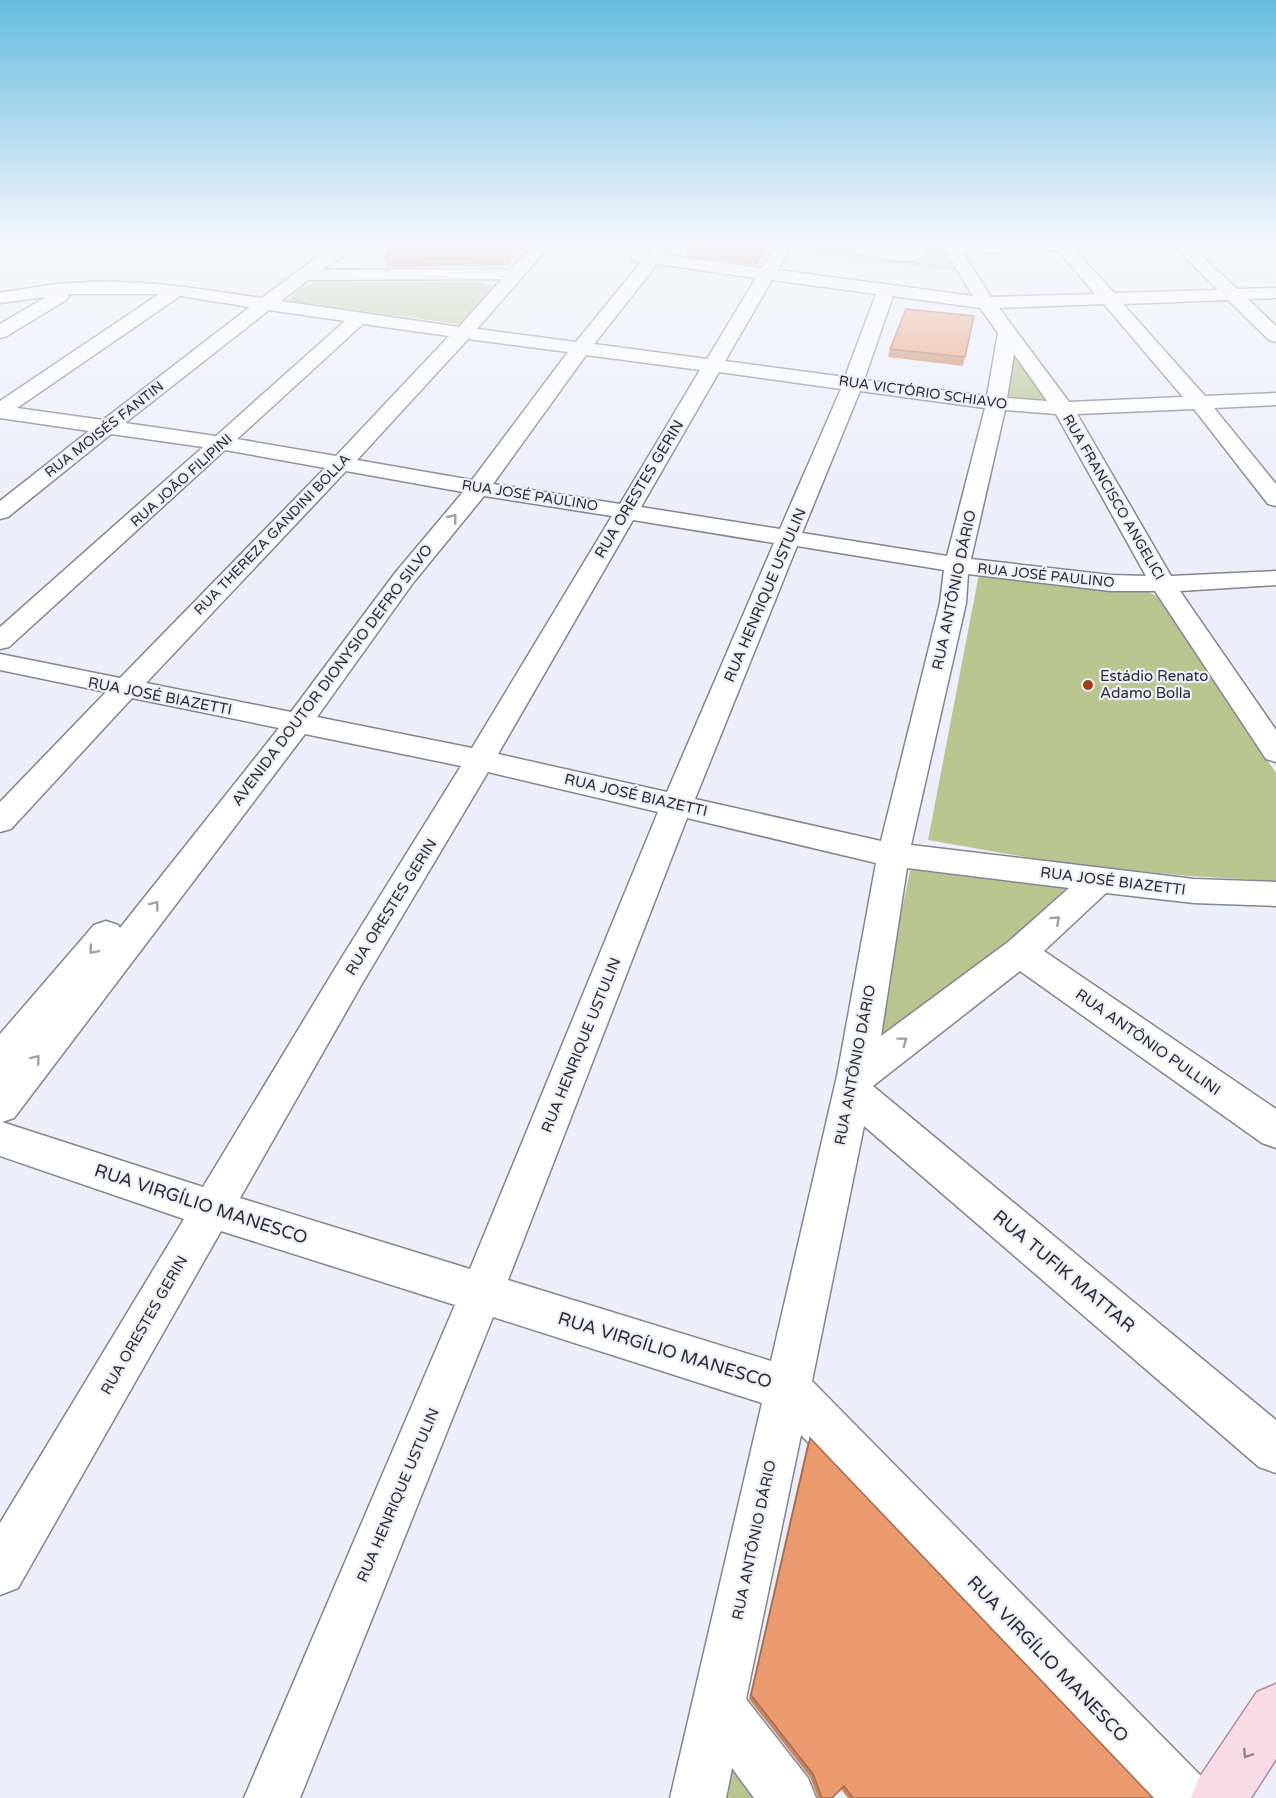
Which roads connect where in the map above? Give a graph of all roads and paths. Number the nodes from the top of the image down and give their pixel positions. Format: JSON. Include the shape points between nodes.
{"nodes":[{"id":1,"x":120,"y":329,"type":"edge"},
{"id":2,"x":233,"y":329,"type":"edge"},
{"id":3,"x":347,"y":329,"type":"edge"},
{"id":4,"x":437,"y":329,"type":"edge"},
{"id":5,"x":468,"y":329,"type":"edge"},
{"id":6,"x":588,"y":329,"type":"edge"},
{"id":7,"x":733,"y":329,"type":"edge"},
{"id":8,"x":872,"y":329,"type":"edge"},
{"id":9,"x":1006,"y":329,"type":"edge"},
{"id":10,"x":1135,"y":329,"type":"edge"},
{"id":11,"x":1008,"y":332,"type":"junction"},
{"id":12,"x":464,"y":333,"type":"junction"},
{"id":13,"x":572,"y":348,"type":"junction"},
{"id":14,"x":711,"y":367,"type":"junction"},
{"id":15,"x":853,"y":383,"type":"junction"},
{"id":16,"x":1276,"y":399,"type":"edge"},
{"id":17,"x":1199,"y":402,"type":"junction"},
{"id":18,"x":996,"y":403,"type":"junction"},
{"id":19,"x":1062,"y":408,"type":"junction"},
{"id":20,"x":0,"y":411,"type":"edge"},
{"id":21,"x":106,"y":426,"type":"junction"},
{"id":22,"x":223,"y":443,"type":"junction"},
{"id":23,"x":340,"y":463,"type":"junction"},
{"id":24,"x":466,"y":486,"type":"junction"},
{"id":25,"x":1276,"y":499,"type":"edge"},
{"id":26,"x":626,"y":510,"type":"junction"},
{"id":27,"x":0,"y":512,"type":"edge"},
{"id":28,"x":789,"y":538,"type":"junction"},
{"id":29,"x":957,"y":565,"type":"junction"},
{"id":30,"x":1276,"y":578,"type":"edge"},
{"id":31,"x":1163,"y":584,"type":"junction"},
{"id":32,"x":0,"y":641,"type":"edge"},
{"id":33,"x":0,"y":662,"type":"edge"},
{"id":34,"x":123,"y":689,"type":"junction"},
{"id":35,"x":288,"y":721,"type":"junction"},
{"id":36,"x":1276,"y":752,"type":"edge"},
{"id":37,"x":480,"y":760,"type":"junction"},
{"id":38,"x":677,"y":804,"type":"junction"},
{"id":39,"x":0,"y":821,"type":"edge"},
{"id":40,"x":893,"y":855,"type":"junction"},
{"id":41,"x":1099,"y":880,"type":"junction"},
{"id":42,"x":1276,"y":894,"type":"edge"},
{"id":43,"x":1020,"y":952,"type":"junction"},
{"id":44,"x":0,"y":1060,"type":"edge"},
{"id":45,"x":854,"y":1084,"type":"junction"},
{"id":46,"x":0,"y":1106,"type":"edge"},
{"id":47,"x":1276,"y":1131,"type":"edge"},
{"id":48,"x":0,"y":1139,"type":"edge"},
{"id":49,"x":212,"y":1209,"type":"junction"},
{"id":50,"x":481,"y":1294,"type":"junction"},
{"id":51,"x":787,"y":1388,"type":"junction"},
{"id":52,"x":1276,"y":1450,"type":"edge"},
{"id":53,"x":0,"y":1570,"type":"edge"},
{"id":54,"x":718,"y":1706,"type":"junction"},
{"id":55,"x":1276,"y":1711,"type":"edge"},
{"id":56,"x":272,"y":1798,"type":"edge"},
{"id":57,"x":698,"y":1798,"type":"edge"},
{"id":58,"x":788,"y":1798,"type":"edge"},
{"id":59,"x":1182,"y":1798,"type":"edge"},
{"id":60,"x":1219,"y":1798,"type":"edge"}],
"edges":[{"from":1,"to":20,"type":"street"},
{"from":2,"to":21,"type":"street","name":"RUA MOISÉS FANTIN"},
{"from":3,"to":22,"type":"street","name":"RUA JOÃO FILIPINI"},
{"from":4,"to":12,"type":"street","name":"RUA VICTÓRIO SCHIAVO"},
{"from":5,"to":12,"type":"street","name":"RUA THEREZA GANDINI BOLLA"},
{"from":6,"to":13,"type":"street","name":"AVENIDA DOUTOR DIONYSIO DEFRO SILVO"},
{"from":7,"to":14,"type":"street","name":"RUA ORESTES GERIN"},
{"from":8,"to":15,"type":"street","name":"RUA HENRIQUE USTULIN"},
{"from":9,"to":11,"type":"street","name":"RUA FRANCISCO ANGELICI"},
{"from":10,"to":17,"type":"street"},
{"from":11,"to":18,"type":"street","name":"RUA ANTÔNIO DÁRIO"},
{"from":11,"to":19,"type":"street","name":"RUA FRANCISCO ANGELICI"},
{"from":12,"to":13,"type":"street","name":"RUA VICTÓRIO SCHIAVO"},
{"from":12,"to":23,"type":"street","name":"RUA THEREZA GANDINI BOLLA"},
{"from":13,"to":14,"type":"street","name":"RUA VICTÓRIO SCHIAVO"},
{"from":13,"to":24,"type":"street","name":"AVENIDA DOUTOR DIONYSIO DEFRO SILVO"},
{"from":14,"to":15,"type":"street","name":"RUA VICTÓRIO SCHIAVO"},
{"from":14,"to":26,"type":"street","name":"RUA ORESTES GERIN"},
{"from":15,"to":18,"type":"street","name":"RUA VICTÓRIO SCHIAVO"},
{"from":15,"to":28,"type":"street","name":"RUA HENRIQUE USTULIN"},
{"from":16,"to":17,"type":"street","name":"RUA VICTÓRIO SCHIAVO"},
{"from":17,"to":19,"type":"street","name":"RUA VICTÓRIO SCHIAVO"},
{"from":17,"to":25,"type":"street"},
{"from":18,"to":19,"type":"street","name":"RUA VICTÓRIO SCHIAVO"},
{"from":18,"to":29,"type":"street","name":"RUA ANTÔNIO DÁRIO"},
{"from":19,"to":31,"type":"street","name":"RUA FRANCISCO ANGELICI"},
{"from":20,"to":21,"type":"street","name":"RUA JOSÉ PAULINO"},
{"from":21,"to":22,"type":"street","name":"RUA JOSÉ PAULINO"},
{"from":21,"to":27,"type":"street","name":"RUA MOISÉS FANTIN"},
{"from":22,"to":23,"type":"street","name":"RUA JOSÉ PAULINO"},
{"from":22,"to":32,"type":"street","name":"RUA JOÃO FILIPINI"},
{"from":23,"to":24,"type":"street","name":"RUA JOSÉ PAULINO"},
{"from":23,"to":34,"type":"street","name":"RUA THEREZA GANDINI BOLLA"},
{"from":24,"to":26,"type":"street","name":"RUA JOSÉ PAULINO"},
{"from":24,"to":35,"type":"street","name":"AVENIDA DOUTOR DIONYSIO DEFRO SILVO","via":[[404,578]]},
{"from":26,"to":28,"type":"street","name":"RUA JOSÉ PAULINO"},
{"from":26,"to":37,"type":"street","name":"RUA ORESTES GERIN"},
{"from":28,"to":29,"type":"street","name":"RUA JOSÉ PAULINO"},
{"from":28,"to":38,"type":"street","name":"RUA HENRIQUE USTULIN"},
{"from":29,"to":31,"type":"street","name":"RUA JOSÉ PAULINO","via":[[1111,583]]},
{"from":29,"to":40,"type":"street","name":"RUA ANTÔNIO DÁRIO","via":[[953,603]]},
{"from":30,"to":31,"type":"street","name":"RUA JOSÉ PAULINO"},
{"from":31,"to":36,"type":"street","name":"RUA FRANCISCO ANGELICI"},
{"from":33,"to":34,"type":"street","name":"RUA JOSÉ BIAZETTI"},
{"from":34,"to":35,"type":"street","name":"RUA JOSÉ BIAZETTI"},
{"from":34,"to":39,"type":"street","name":"RUA THEREZA GANDINI BOLLA"},
{"from":35,"to":37,"type":"street","name":"RUA JOSÉ BIAZETTI"},
{"from":35,"to":44,"type":"street","name":"AVENIDA DOUTOR DIONYSIO DEFRO SILVO","one_way":true},
{"from":46,"to":35,"type":"street","name":"AVENIDA DOUTOR DIONYSIO DEFRO SILVO","one_way":true},
{"from":37,"to":38,"type":"street","name":"RUA JOSÉ BIAZETTI"},
{"from":37,"to":49,"type":"street","name":"RUA ORESTES GERIN"},
{"from":38,"to":40,"type":"street","name":"RUA JOSÉ BIAZETTI"},
{"from":38,"to":50,"type":"street","name":"RUA HENRIQUE USTULIN"},
{"from":40,"to":41,"type":"street","name":"RUA JOSÉ BIAZETTI"},
{"from":40,"to":45,"type":"street","name":"RUA ANTÔNIO DÁRIO"},
{"from":41,"to":42,"type":"street","name":"RUA JOSÉ BIAZETTI","via":[[1194,891]]},
{"from":43,"to":41,"type":"street","one_way":true},
{"from":45,"to":43,"type":"street","one_way":true},
{"from":43,"to":47,"type":"street","name":"RUA ANTÔNIO PULLINI"},
{"from":45,"to":51,"type":"street","name":"RUA ANTÔNIO DÁRIO"},
{"from":45,"to":52,"type":"street","name":"RUA TUFIK MATTAR"},
{"from":48,"to":49,"type":"street","name":"RUA VIRGÍLIO MANESCO"},
{"from":49,"to":50,"type":"street","name":"RUA VIRGÍLIO MANESCO"},
{"from":49,"to":53,"type":"street","name":"RUA ORESTES GERIN"},
{"from":50,"to":51,"type":"street","name":"RUA VIRGÍLIO MANESCO"},
{"from":50,"to":56,"type":"street","name":"RUA HENRIQUE USTULIN"},
{"from":51,"to":54,"type":"street","name":"RUA ANTÔNIO DÁRIO"},
{"from":51,"to":59,"type":"street","name":"RUA VIRGÍLIO MANESCO"},
{"from":54,"to":57,"type":"street","name":"RUA ANTÔNIO DÁRIO"},
{"from":54,"to":58,"type":"street"},
{"from":55,"to":60,"type":"main road","one_way":true}]}
